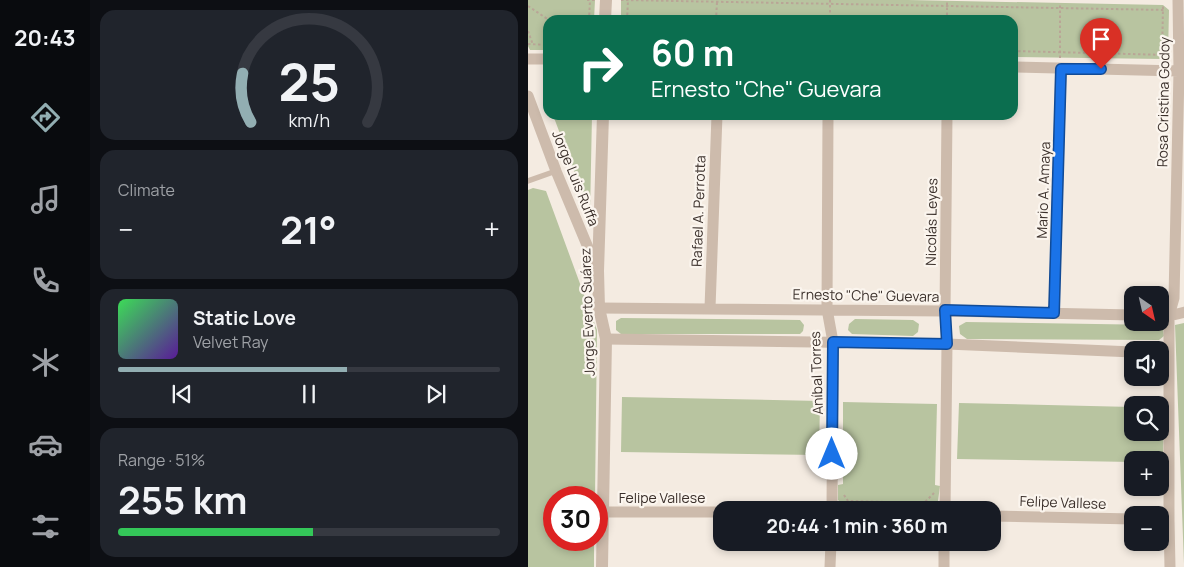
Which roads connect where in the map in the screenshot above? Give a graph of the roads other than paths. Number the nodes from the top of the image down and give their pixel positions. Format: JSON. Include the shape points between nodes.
{"nodes":[{"id":1,"x":606,"y":0,"type":"edge"},
{"id":2,"x":1178,"y":0,"type":"edge"},
{"id":3,"x":606,"y":15,"type":"edge"},
{"id":4,"x":528,"y":59,"type":"edge"},
{"id":5,"x":543,"y":59,"type":"edge"},
{"id":6,"x":1061,"y":63,"type":"junction"},
{"id":7,"x":1018,"y":67,"type":"edge"},
{"id":8,"x":1182,"y":72,"type":"edge"},
{"id":9,"x":528,"y":96,"type":"edge"},
{"id":10,"x":603,"y":120,"type":"edge"},
{"id":11,"x":717,"y":120,"type":"edge"},
{"id":12,"x":828,"y":120,"type":"edge"},
{"id":13,"x":947,"y":120,"type":"edge"},
{"id":14,"x":556,"y":171,"type":"junction"},
{"id":15,"x":528,"y":181,"type":"edge"},
{"id":16,"x":1180,"y":203,"type":"edge"},
{"id":17,"x":1184,"y":224,"type":"edge"},
{"id":18,"x":598,"y":271,"type":"junction"},
{"id":19,"x":1169,"y":307,"type":"edge"},
{"id":20,"x":599,"y":308,"type":"junction"},
{"id":21,"x":710,"y":308,"type":"junction"},
{"id":22,"x":827,"y":309,"type":"junction"},
{"id":23,"x":945,"y":310,"type":"junction"},
{"id":24,"x":1184,"y":312,"type":"edge"},
{"id":25,"x":1054,"y":313,"type":"junction"},
{"id":26,"x":1124,"y":315,"type":"edge"},
{"id":27,"x":1169,"y":315,"type":"edge"},
{"id":28,"x":606,"y":339,"type":"junction"},
{"id":29,"x":833,"y":342,"type":"junction"},
{"id":30,"x":947,"y":344,"type":"junction"},
{"id":31,"x":1124,"y":352,"type":"edge"},
{"id":32,"x":1165,"y":386,"type":"edge"},
{"id":33,"x":603,"y":486,"type":"edge"},
{"id":34,"x":832,"y":501,"type":"edge"},
{"id":35,"x":945,"y":501,"type":"edge"},
{"id":36,"x":1165,"y":506,"type":"edge"},
{"id":37,"x":608,"y":512,"type":"edge"},
{"id":38,"x":713,"y":512,"type":"edge"},
{"id":39,"x":1001,"y":516,"type":"edge"},
{"id":40,"x":1124,"y":519,"type":"edge"},
{"id":41,"x":602,"y":551,"type":"edge"},
{"id":42,"x":831,"y":551,"type":"edge"},
{"id":43,"x":944,"y":551,"type":"edge"},
{"id":44,"x":1168,"y":551,"type":"edge"},
{"id":45,"x":602,"y":567,"type":"edge"},
{"id":46,"x":830,"y":567,"type":"edge"},
{"id":47,"x":944,"y":567,"type":"edge"},
{"id":48,"x":1170,"y":567,"type":"edge"}],
"edges":[{"from":1,"to":3,"type":"street"},
{"from":2,"to":8,"type":"street","name":"Rosa Cristina Godoy"},
{"from":4,"to":5,"type":"street"},
{"from":6,"to":7,"type":"street"},
{"from":6,"to":8,"type":"street"},
{"from":6,"to":25,"type":"street","name":"Mario A. Amaya"},
{"from":8,"to":16,"type":"street","name":"Rosa Cristina Godoy"},
{"from":9,"to":14,"type":"street","name":"Jorge Luis Ruffa"},
{"from":10,"to":18,"type":"street","name":"Jorge Everto Suárez"},
{"from":11,"to":21,"type":"street","name":"Rafael A. Perrotta"},
{"from":12,"to":22,"type":"street","name":"Aníbal Torres"},
{"from":13,"to":23,"type":"street","name":"Nicolás Leyes"},
{"from":14,"to":15,"type":"lane"},
{"from":14,"to":18,"type":"street","name":"Jorge Luis Ruffa"},
{"from":16,"to":17,"type":"street"},
{"from":16,"to":19,"type":"street","name":"Rosa Cristina Godoy","via":[[1174,298]]},
{"from":18,"to":20,"type":"street","name":"Jorge Everto Suárez"},
{"from":20,"to":21,"type":"street","name":"Ernesto \"Che\" Guevara"},
{"from":20,"to":28,"type":"street","name":"Jorge Everto Suárez"},
{"from":21,"to":22,"type":"street","name":"Ernesto \"Che\" Guevara"},
{"from":22,"to":23,"type":"street","name":"Ernesto \"Che\" Guevara"},
{"from":22,"to":29,"type":"street","name":"Aníbal Torres"},
{"from":23,"to":25,"type":"street","name":"Ernesto \"Che\" Guevara"},
{"from":23,"to":30,"type":"street","name":"Nicolás Leyes"},
{"from":24,"to":27,"type":"street"},
{"from":25,"to":26,"type":"street","name":"Ernesto \"Che\" Guevara"},
{"from":28,"to":29,"type":"street"},
{"from":28,"to":33,"type":"street","name":"Jorge Everto Suárez"},
{"from":29,"to":30,"type":"street"},
{"from":29,"to":34,"type":"street","name":"Aníbal Torres"},
{"from":30,"to":31,"type":"street"},
{"from":30,"to":35,"type":"street","name":"Nicolás Leyes"},
{"from":32,"to":36,"type":"street","name":"Rosa Cristina Godoy"},
{"from":37,"to":38,"type":"street","name":"Felipe Vallese"},
{"from":39,"to":40,"type":"street","name":"Felipe Vallese"},
{"from":41,"to":45,"type":"street","name":"Jorge Everto Suárez"},
{"from":42,"to":46,"type":"street"},
{"from":43,"to":47,"type":"street"},
{"from":44,"to":48,"type":"street","name":"Rosa Cristina Godoy"}]}
